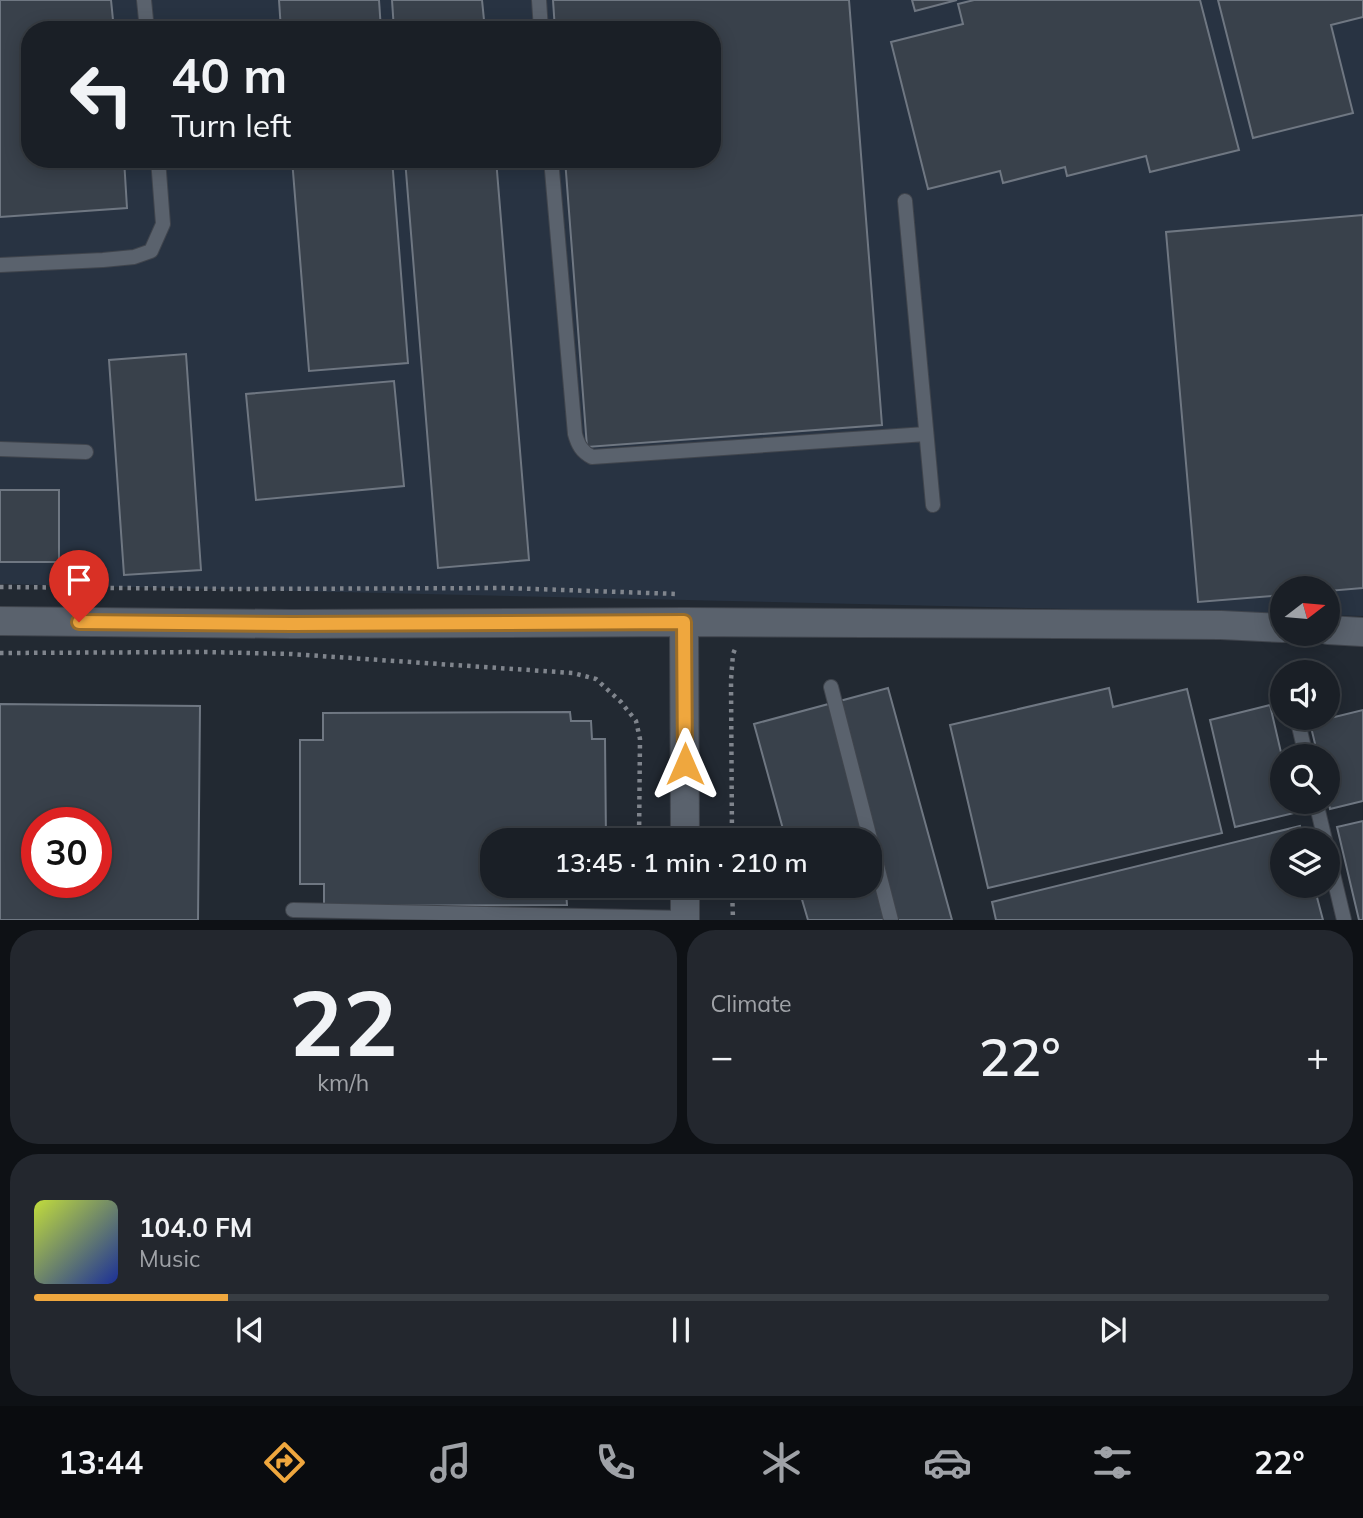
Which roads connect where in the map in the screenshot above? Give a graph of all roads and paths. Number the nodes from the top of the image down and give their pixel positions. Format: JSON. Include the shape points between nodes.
{"nodes":[{"id":1,"x":144,"y":0,"type":"edge"},
{"id":2,"x":539,"y":0,"type":"edge"},
{"id":3,"x":146,"y":21,"type":"edge"},
{"id":4,"x":540,"y":21,"type":"edge"},
{"id":5,"x":159,"y":168,"type":"edge"},
{"id":6,"x":552,"y":168,"type":"edge"},
{"id":7,"x":905,"y":201,"type":"dead end"},
{"id":8,"x":0,"y":265,"type":"edge"},
{"id":9,"x":926,"y":434,"type":"junction"},
{"id":10,"x":0,"y":449,"type":"edge"},
{"id":11,"x":86,"y":452,"type":"dead end"},
{"id":12,"x":933,"y":505,"type":"dead end"},
{"id":13,"x":0,"y":621,"type":"edge"},
{"id":14,"x":684,"y":622,"type":"junction"},
{"id":15,"x":1270,"y":627,"type":"edge"},
{"id":16,"x":1340,"y":631,"type":"edge"},
{"id":17,"x":1363,"y":632,"type":"edge"},
{"id":18,"x":740,"y":641,"type":"dead end"},
{"id":19,"x":0,"y":653,"type":"edge"},
{"id":20,"x":831,"y":687,"type":"dead end"},
{"id":21,"x":639,"y":828,"type":"edge"},
{"id":22,"x":685,"y":828,"type":"edge"},
{"id":23,"x":732,"y":828,"type":"edge"},
{"id":24,"x":685,"y":898,"type":"edge"},
{"id":25,"x":733,"y":898,"type":"edge"},
{"id":26,"x":1339,"y":898,"type":"edge"},
{"id":27,"x":293,"y":910,"type":"dead end"},
{"id":28,"x":685,"y":918,"type":"edge"},
{"id":29,"x":733,"y":919,"type":"edge"},
{"id":30,"x":891,"y":919,"type":"edge"},
{"id":31,"x":1344,"y":919,"type":"edge"}],
"edges":[{"from":1,"to":3,"type":"lane"},
{"from":2,"to":4,"type":"lane"},
{"from":5,"to":8,"type":"lane","via":[[163,225],[151,251],[103,260]]},
{"from":6,"to":9,"type":"lane","via":[[575,434],[586,454]]},
{"from":7,"to":9,"type":"lane"},
{"from":9,"to":12,"type":"lane"},
{"from":10,"to":11,"type":"lane"},
{"from":13,"to":14,"type":"street"},
{"from":14,"to":15,"type":"street"},
{"from":14,"to":22,"type":"street"},
{"from":16,"to":17,"type":"street"},
{"from":18,"to":23,"type":"path","via":[[733,654],[731,680]]},
{"from":19,"to":21,"type":"path","via":[[291,654],[573,673],[596,679],[636,721]]},
{"from":20,"to":30,"type":"lane"},
{"from":24,"to":28,"type":"street"},
{"from":25,"to":29,"type":"path"},
{"from":26,"to":31,"type":"lane"},
{"from":27,"to":28,"type":"lane"}]}
